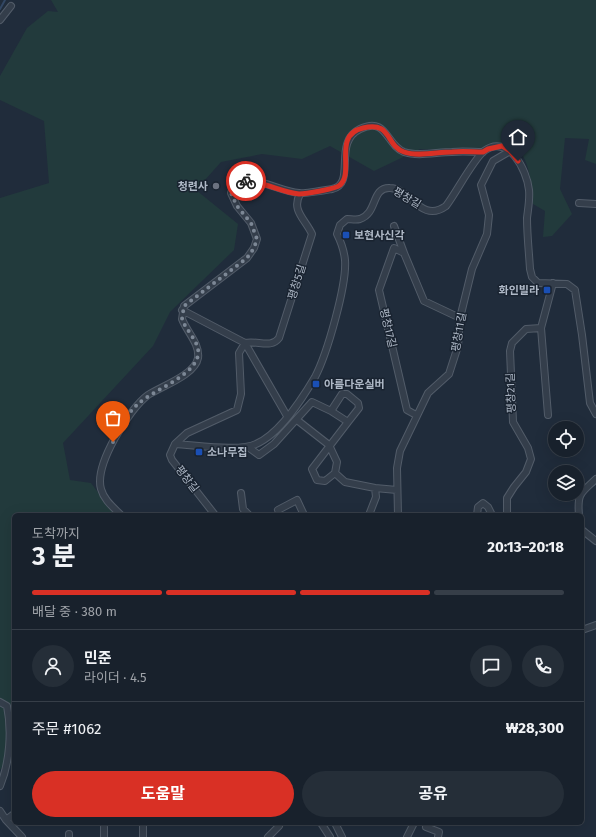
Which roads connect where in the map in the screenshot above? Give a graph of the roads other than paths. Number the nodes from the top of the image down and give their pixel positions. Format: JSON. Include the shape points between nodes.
{"nodes":[{"id":1,"x":11,"y":6,"type":"dead end"},
{"id":2,"x":0,"y":20,"type":"edge"},
{"id":3,"x":510,"y":151,"type":"junction"},
{"id":4,"x":483,"y":152,"type":"junction"},
{"id":5,"x":300,"y":194,"type":"junction"},
{"id":6,"x":579,"y":203,"type":"dead end"},
{"id":7,"x":596,"y":204,"type":"edge"},
{"id":8,"x":394,"y":226,"type":"dead end"},
{"id":9,"x":404,"y":253,"type":"junction"},
{"id":10,"x":553,"y":283,"type":"junction"},
{"id":11,"x":182,"y":310,"type":"junction"},
{"id":12,"x":460,"y":318,"type":"junction"},
{"id":13,"x":541,"y":328,"type":"junction"},
{"id":14,"x":245,"y":343,"type":"junction"},
{"id":15,"x":331,"y":411,"type":"junction"},
{"id":16,"x":596,"y":414,"type":"edge"},
{"id":17,"x":416,"y":415,"type":"junction"},
{"id":18,"x":288,"y":416,"type":"junction"},
{"id":19,"x":548,"y":416,"type":"dead end"},
{"id":20,"x":298,"y":420,"type":"junction"},
{"id":21,"x":348,"y":422,"type":"junction"},
{"id":22,"x":175,"y":444,"type":"junction"},
{"id":23,"x":329,"y":445,"type":"junction"},
{"id":24,"x":248,"y":447,"type":"junction"},
{"id":25,"x":335,"y":473,"type":"junction"},
{"id":26,"x":596,"y":479,"type":"edge"},
{"id":27,"x":375,"y":488,"type":"junction"},
{"id":28,"x":397,"y":490,"type":"junction"},
{"id":29,"x":241,"y":493,"type":"dead end"},
{"id":30,"x":278,"y":510,"type":"dead end"},
{"id":31,"x":119,"y":513,"type":"edge"},
{"id":32,"x":213,"y":513,"type":"edge"},
{"id":33,"x":247,"y":513,"type":"edge"},
{"id":34,"x":303,"y":513,"type":"edge"},
{"id":35,"x":370,"y":513,"type":"edge"},
{"id":36,"x":398,"y":513,"type":"edge"},
{"id":37,"x":476,"y":513,"type":"edge"},
{"id":38,"x":491,"y":513,"type":"edge"},
{"id":39,"x":507,"y":513,"type":"edge"},
{"id":40,"x":579,"y":513,"type":"edge"},
{"id":41,"x":584,"y":532,"type":"edge"},
{"id":42,"x":596,"y":541,"type":"edge"},
{"id":43,"x":596,"y":626,"type":"edge"},
{"id":44,"x":584,"y":629,"type":"edge"},
{"id":45,"x":0,"y":702,"type":"edge"},
{"id":46,"x":0,"y":786,"type":"edge"},
{"id":47,"x":0,"y":811,"type":"edge"},
{"id":48,"x":12,"y":816,"type":"edge"},
{"id":49,"x":6,"y":820,"type":"junction"},
{"id":50,"x":143,"y":825,"type":"edge"},
{"id":51,"x":279,"y":825,"type":"edge"},
{"id":52,"x":322,"y":825,"type":"edge"},
{"id":53,"x":336,"y":825,"type":"edge"},
{"id":54,"x":413,"y":825,"type":"edge"},
{"id":55,"x":104,"y":827,"type":"dead end"},
{"id":56,"x":426,"y":827,"type":"dead end"},
{"id":57,"x":22,"y":837,"type":"edge"},
{"id":58,"x":104,"y":837,"type":"edge"},
{"id":59,"x":143,"y":837,"type":"edge"},
{"id":60,"x":268,"y":837,"type":"edge"},
{"id":61,"x":330,"y":837,"type":"edge"},
{"id":62,"x":342,"y":837,"type":"edge"},
{"id":63,"x":407,"y":837,"type":"edge"},
{"id":64,"x":438,"y":837,"type":"edge"}],
"edges":[{"from":1,"to":2,"type":"street"},
{"from":3,"to":4,"type":"street","via":[[502,146]]},
{"from":3,"to":10,"type":"street","via":[[524,173],[529,190],[527,219],[532,277],[538,283]]},
{"from":3,"to":12,"type":"street","name":"평창11길","via":[[492,161],[481,185],[489,215],[487,234],[472,268]]},
{"from":4,"to":5,"type":"street","via":[[404,152],[381,128],[360,128],[349,136],[341,184],[334,189]]},
{"from":4,"to":18,"type":"street","name":"평창길","number":"평창길","via":[[442,210],[428,211],[393,188],[384,188],[377,193],[370,212],[360,218],[347,219],[340,225],[337,234],[345,260],[337,311],[316,375]]},
{"from":5,"to":11,"type":"street","via":[[256,181],[241,181],[234,184],[231,193],[237,206],[251,223],[257,239],[254,248],[247,258]]},
{"from":5,"to":14,"type":"street","name":"평창5길","via":[[296,203],[298,213],[312,234],[279,338],[276,343]]},
{"from":6,"to":7,"type":"street"},
{"from":8,"to":9,"type":"street"},
{"from":9,"to":12,"type":"street","via":[[424,302]]},
{"from":9,"to":17,"type":"street","name":"평창17길","via":[[394,248],[380,290],[407,410]]},
{"from":10,"to":13,"type":"street"},
{"from":10,"to":16,"type":"street","via":[[567,284],[575,290],[590,403]]},
{"from":11,"to":14,"type":"street","name":"평창5길"},
{"from":11,"to":31,"type":"street","via":[[182,319],[198,348],[196,363],[185,375],[136,405],[124,421],[102,464],[100,489],[104,498]]},
{"from":12,"to":17,"type":"street","name":"평창11길","via":[[458,346],[449,374],[428,393]]},
{"from":13,"to":19,"type":"street"},
{"from":13,"to":39,"type":"street","name":"평창21길","via":[[526,329],[512,343],[510,351],[513,422],[528,448],[531,459],[526,472],[507,498]]},
{"from":14,"to":18,"type":"street"},
{"from":14,"to":22,"type":"street","via":[[239,353],[241,394],[237,410],[187,433]]},
{"from":15,"to":20,"type":"street","via":[[312,402]]},
{"from":15,"to":21,"type":"street"},
{"from":15,"to":21,"type":"street","via":[[342,394],[347,394],[358,403],[359,408]]},
{"from":17,"to":28,"type":"street","name":"평창11길","via":[[400,451]]},
{"from":18,"to":24,"type":"street","name":"평창길","number":"평창길","via":[[266,440]]},
{"from":20,"to":23,"type":"street"},
{"from":20,"to":24,"type":"street","via":[[259,455]]},
{"from":21,"to":23,"type":"street"},
{"from":22,"to":24,"type":"street","name":"평창길","number":"평창길","via":[[244,449]]},
{"from":22,"to":32,"type":"street","name":"평창길","number":"평창길","via":[[170,455],[172,460]]},
{"from":23,"to":25,"type":"street","via":[[337,462]]},
{"from":23,"to":25,"type":"street","via":[[312,469],[317,480],[325,482]]},
{"from":25,"to":27,"type":"street","via":[[345,482]]},
{"from":26,"to":40,"type":"street","via":[[581,492]]},
{"from":27,"to":28,"type":"street"},
{"from":27,"to":35,"type":"street","via":[[376,497]]},
{"from":28,"to":36,"type":"street","name":"평창11길"},
{"from":29,"to":33,"type":"street","via":[[243,509]]},
{"from":30,"to":34,"type":"street","via":[[297,500]]},
{"from":37,"to":38,"type":"street","via":[[478,507],[483,503]]},
{"from":41,"to":42,"type":"street"},
{"from":43,"to":44,"type":"street"},
{"from":45,"to":46,"type":"street","via":[[7,706],[10,728]]},
{"from":47,"to":49,"type":"street"},
{"from":48,"to":49,"type":"street"},
{"from":49,"to":57,"type":"street"},
{"from":50,"to":59,"type":"street"},
{"from":51,"to":60,"type":"street"},
{"from":52,"to":61,"type":"street"},
{"from":53,"to":62,"type":"street"},
{"from":54,"to":63,"type":"street"},
{"from":55,"to":58,"type":"street"},
{"from":56,"to":64,"type":"street","via":[[439,832]]}]}
